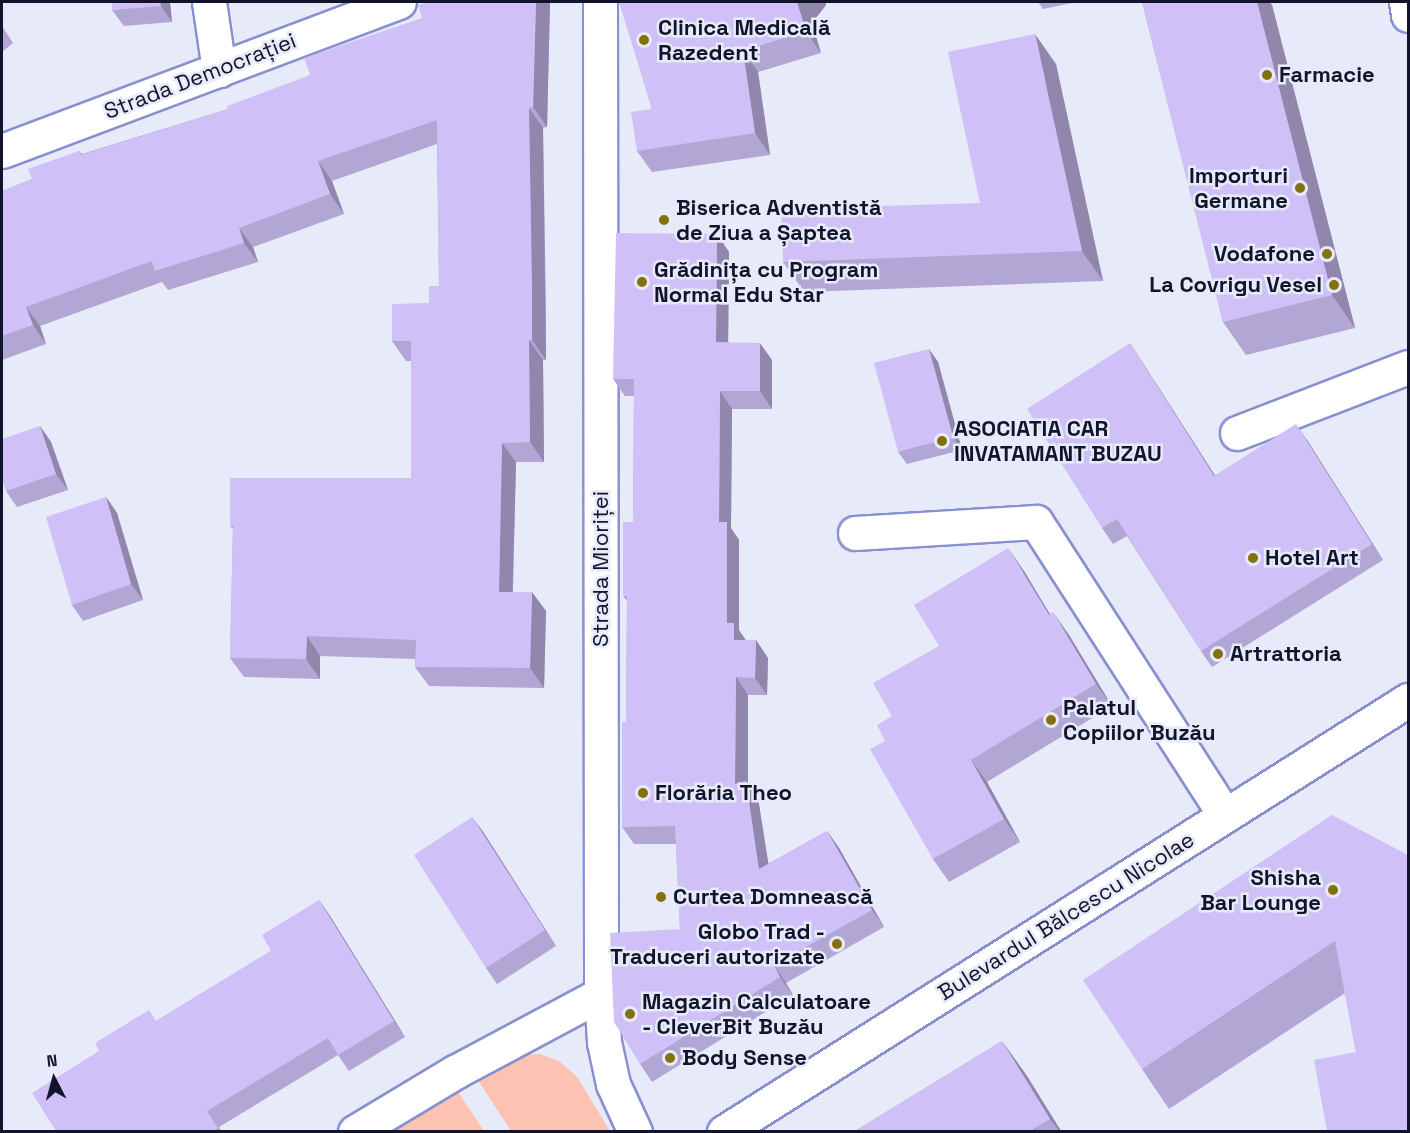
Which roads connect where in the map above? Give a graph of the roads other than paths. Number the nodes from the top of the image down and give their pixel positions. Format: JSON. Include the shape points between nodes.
{"nodes":[{"id":1,"x":209,"y":2,"type":"edge"},
{"id":2,"x":399,"y":2,"type":"edge"},
{"id":3,"x":600,"y":2,"type":"edge"},
{"id":4,"x":1406,"y":2,"type":"edge"},
{"id":5,"x":1408,"y":15,"type":"edge"},
{"id":6,"x":219,"y":70,"type":"junction"},
{"id":7,"x":2,"y":151,"type":"edge"},
{"id":8,"x":1408,"y":367,"type":"edge"},
{"id":9,"x":1237,"y":433,"type":"dead end"},
{"id":10,"x":855,"y":533,"type":"dead end"},
{"id":11,"x":1408,"y":700,"type":"edge"},
{"id":12,"x":1408,"y":720,"type":"edge"},
{"id":13,"x":1374,"y":722,"type":"junction"},
{"id":14,"x":1226,"y":815,"type":"junction"},
{"id":15,"x":601,"y":994,"type":"junction"},
{"id":16,"x":355,"y":1131,"type":"edge"},
{"id":17,"x":635,"y":1131,"type":"edge"},
{"id":18,"x":724,"y":1131,"type":"edge"}],
"edges":[{"from":1,"to":6,"type":"street"},
{"from":2,"to":6,"type":"street","name":"Strada Democrației"},
{"from":3,"to":15,"type":"street","name":"Strada Mioriței"},
{"from":4,"to":5,"type":"street"},
{"from":6,"to":7,"type":"street","name":"Strada Democrației"},
{"from":8,"to":9,"type":"street"},
{"from":10,"to":14,"type":"street","via":[[1036,522]]},
{"from":11,"to":13,"type":"street","name":"Bulevardul Bălcescu Nicolae"},
{"from":12,"to":13,"type":"street"},
{"from":13,"to":14,"type":"street","name":"Bulevardul Bălcescu Nicolae"},
{"from":14,"to":18,"type":"street","name":"Bulevardul Bălcescu Nicolae"},
{"from":15,"to":16,"type":"street"},
{"from":15,"to":17,"type":"street","name":"Strada Mioriței","via":[[604,1042],[613,1084]]}]}
